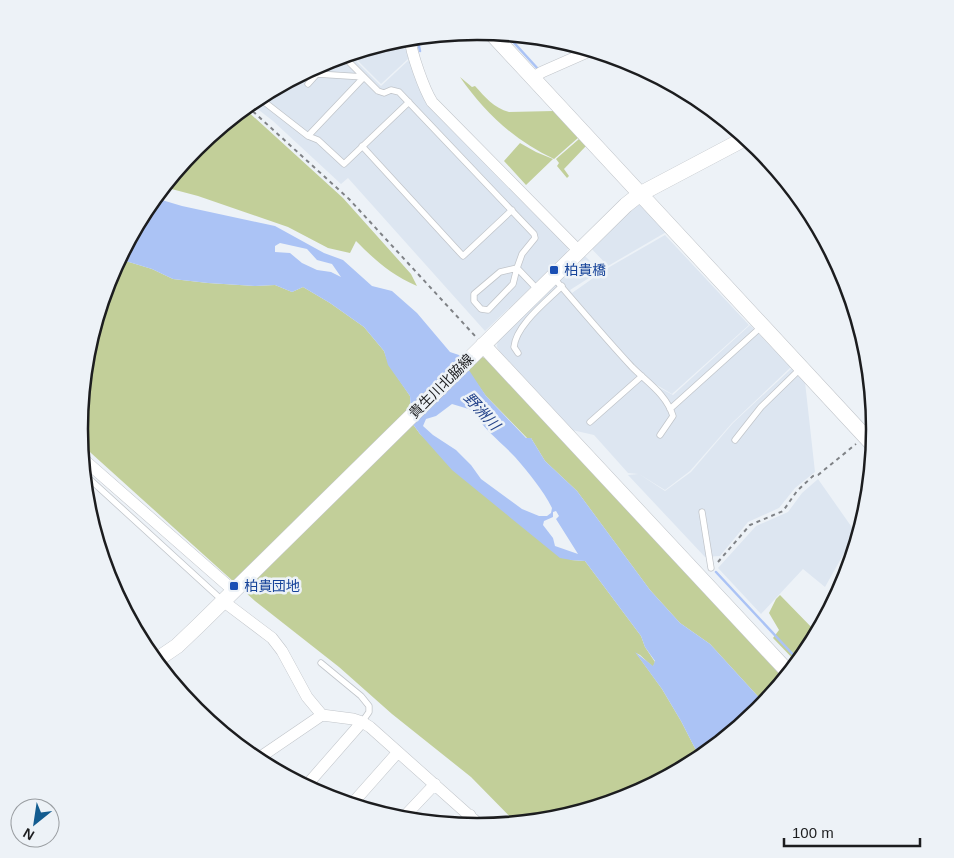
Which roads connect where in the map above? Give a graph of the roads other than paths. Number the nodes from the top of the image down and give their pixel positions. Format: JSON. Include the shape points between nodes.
{"nodes":[{"id":1,"x":498,"y":41,"type":"edge"},
{"id":2,"x":412,"y":45,"type":"edge"},
{"id":3,"x":582,"y":54,"type":"edge"},
{"id":4,"x":349,"y":62,"type":"edge"},
{"id":5,"x":319,"y":74,"type":"edge"},
{"id":6,"x":316,"y":75,"type":"edge"},
{"id":7,"x":364,"y":77,"type":"junction"},
{"id":8,"x":532,"y":78,"type":"junction"},
{"id":9,"x":308,"y":84,"type":"dead end"},
{"id":10,"x":408,"y":102,"type":"junction"},
{"id":11,"x":266,"y":103,"type":"edge"},
{"id":12,"x":308,"y":136,"type":"junction"},
{"id":13,"x":739,"y":142,"type":"edge"},
{"id":14,"x":362,"y":146,"type":"junction"},
{"id":15,"x":640,"y":194,"type":"junction"},
{"id":16,"x":512,"y":210,"type":"junction"},
{"id":17,"x":578,"y":250,"type":"junction"},
{"id":18,"x":517,"y":268,"type":"junction"},
{"id":19,"x":557,"y":281,"type":"junction"},
{"id":20,"x":538,"y":290,"type":"junction"},
{"id":21,"x":762,"y":326,"type":"junction"},
{"id":22,"x":479,"y":349,"type":"junction"},
{"id":23,"x":518,"y":352,"type":"dead end"},
{"id":24,"x":801,"y":368,"type":"junction"},
{"id":25,"x":642,"y":376,"type":"junction"},
{"id":26,"x":670,"y":409,"type":"junction"},
{"id":27,"x":590,"y":422,"type":"dead end"},
{"id":28,"x":866,"y":431,"type":"edge"},
{"id":29,"x":660,"y":436,"type":"dead end"},
{"id":30,"x":735,"y":440,"type":"dead end"},
{"id":31,"x":90,"y":465,"type":"edge"},
{"id":32,"x":91,"y":480,"type":"edge"},
{"id":33,"x":702,"y":512,"type":"dead end"},
{"id":34,"x":711,"y":568,"type":"road end"},
{"id":35,"x":229,"y":596,"type":"junction"},
{"id":36,"x":162,"y":656,"type":"edge"},
{"id":37,"x":321,"y":663,"type":"dead end"},
{"id":38,"x":784,"y":668,"type":"edge"},
{"id":39,"x":322,"y":715,"type":"junction"},
{"id":40,"x":362,"y":722,"type":"junction"},
{"id":41,"x":398,"y":752,"type":"junction"},
{"id":42,"x":264,"y":754,"type":"edge"},
{"id":43,"x":311,"y":781,"type":"edge"},
{"id":44,"x":435,"y":784,"type":"junction"},
{"id":45,"x":357,"y":799,"type":"edge"},
{"id":46,"x":408,"y":812,"type":"edge"},
{"id":47,"x":470,"y":815,"type":"junction"},
{"id":48,"x":468,"y":818,"type":"edge"},
{"id":49,"x":473,"y":818,"type":"edge"}],
"edges":[{"from":1,"to":8,"type":"street"},
{"from":2,"to":17,"type":"street","via":[[422,82],[432,102]]},
{"from":3,"to":8,"type":"street"},
{"from":4,"to":7,"type":"lane"},
{"from":5,"to":7,"type":"lane"},
{"from":6,"to":9,"type":"lane"},
{"from":7,"to":10,"type":"lane","via":[[378,91],[399,92]]},
{"from":7,"to":12,"type":"lane"},
{"from":8,"to":15,"type":"street"},
{"from":10,"to":14,"type":"lane"},
{"from":10,"to":16,"type":"lane"},
{"from":11,"to":12,"type":"lane"},
{"from":12,"to":14,"type":"lane","via":[[318,140],[344,164]]},
{"from":13,"to":15,"type":"street","name":"貴生川北脇線"},
{"from":14,"to":16,"type":"lane","via":[[463,256]]},
{"from":15,"to":17,"type":"street","name":"貴生川北脇線"},
{"from":15,"to":21,"type":"street"},
{"from":16,"to":18,"type":"lane","via":[[535,238],[522,254]]},
{"from":17,"to":19,"type":"street","name":"貴生川北脇線"},
{"from":18,"to":18,"type":"lane","via":[[500,272],[474,294],[474,301],[481,309],[488,310],[513,284]]},
{"from":18,"to":20,"type":"lane"},
{"from":19,"to":20,"type":"street","name":"貴生川北脇線"},
{"from":19,"to":23,"type":"lane","via":[[515,338],[514,347]]},
{"from":19,"to":25,"type":"lane"},
{"from":20,"to":22,"type":"street","name":"貴生川北脇線"},
{"from":21,"to":24,"type":"street"},
{"from":21,"to":26,"type":"lane"},
{"from":22,"to":35,"type":"street","name":"貴生川北脇線"},
{"from":22,"to":38,"type":"street"},
{"from":24,"to":28,"type":"street"},
{"from":24,"to":30,"type":"lane","via":[[761,407]]},
{"from":25,"to":26,"type":"lane","via":[[666,400]]},
{"from":25,"to":27,"type":"lane"},
{"from":26,"to":29,"type":"lane","via":[[673,416]]},
{"from":31,"to":35,"type":"street"},
{"from":32,"to":35,"type":"lane"},
{"from":33,"to":34,"type":"lane"},
{"from":35,"to":36,"type":"street","name":"貴生川北脇線"},
{"from":35,"to":39,"type":"street","via":[[235,608],[272,638],[307,697]]},
{"from":37,"to":40,"type":"lane","via":[[369,706]]},
{"from":39,"to":40,"type":"street"},
{"from":39,"to":42,"type":"street"},
{"from":40,"to":41,"type":"street"},
{"from":40,"to":43,"type":"street"},
{"from":41,"to":44,"type":"street"},
{"from":41,"to":45,"type":"street"},
{"from":44,"to":46,"type":"street"},
{"from":44,"to":47,"type":"street"},
{"from":47,"to":48,"type":"street"},
{"from":47,"to":49,"type":"street"}]}
